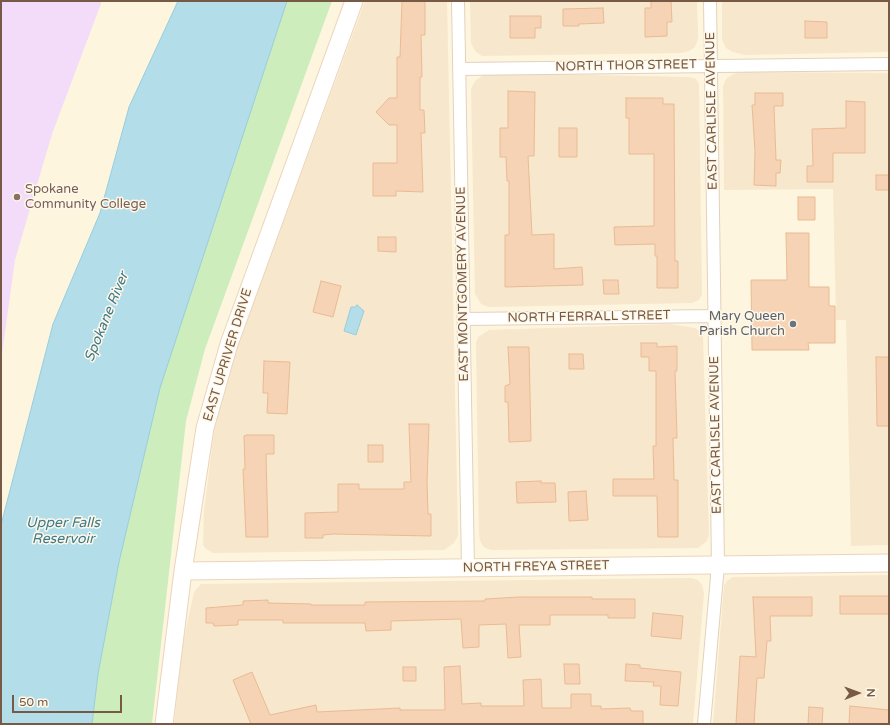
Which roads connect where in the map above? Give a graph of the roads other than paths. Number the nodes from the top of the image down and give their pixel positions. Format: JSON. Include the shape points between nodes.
{"nodes":[{"id":1,"x":354,"y":1,"type":"edge"},
{"id":2,"x":458,"y":1,"type":"edge"},
{"id":3,"x":710,"y":1,"type":"edge"},
{"id":4,"x":889,"y":64,"type":"edge"},
{"id":5,"x":711,"y":65,"type":"junction"},
{"id":6,"x":459,"y":69,"type":"junction"},
{"id":7,"x":715,"y":316,"type":"junction"},
{"id":8,"x":464,"y":319,"type":"junction"},
{"id":9,"x":889,"y":563,"type":"edge"},
{"id":10,"x":718,"y":565,"type":"junction"},
{"id":11,"x":468,"y":568,"type":"junction"},
{"id":12,"x":183,"y":571,"type":"junction"},
{"id":13,"x":164,"y":724,"type":"edge"},
{"id":14,"x":704,"y":724,"type":"edge"}],
"edges":[{"from":1,"to":12,"type":"street","name":"EAST UPRIVER DRIVE","via":[[229,344],[205,428]]},
{"from":2,"to":6,"type":"street","name":"EAST MONTGOMERY AVENUE"},
{"from":3,"to":5,"type":"street","name":"EAST CARLISLE AVENUE"},
{"from":4,"to":5,"type":"street","name":"NORTH THOR STREET"},
{"from":5,"to":6,"type":"street","name":"NORTH THOR STREET"},
{"from":5,"to":7,"type":"street","name":"EAST CARLISLE AVENUE"},
{"from":6,"to":8,"type":"street","name":"EAST MONTGOMERY AVENUE"},
{"from":7,"to":8,"type":"street","name":"NORTH FERRALL STREET"},
{"from":7,"to":10,"type":"street","name":"EAST CARLISLE AVENUE"},
{"from":8,"to":11,"type":"street","name":"EAST MONTGOMERY AVENUE"},
{"from":9,"to":10,"type":"street","name":"NORTH FREYA STREET"},
{"from":10,"to":11,"type":"street","name":"NORTH FREYA STREET"},
{"from":10,"to":14,"type":"street","name":"EAST CARLISLE AVENUE"},
{"from":11,"to":12,"type":"street","name":"NORTH FREYA STREET"},
{"from":12,"to":13,"type":"street","name":"EAST UPRIVER DRIVE"}]}
